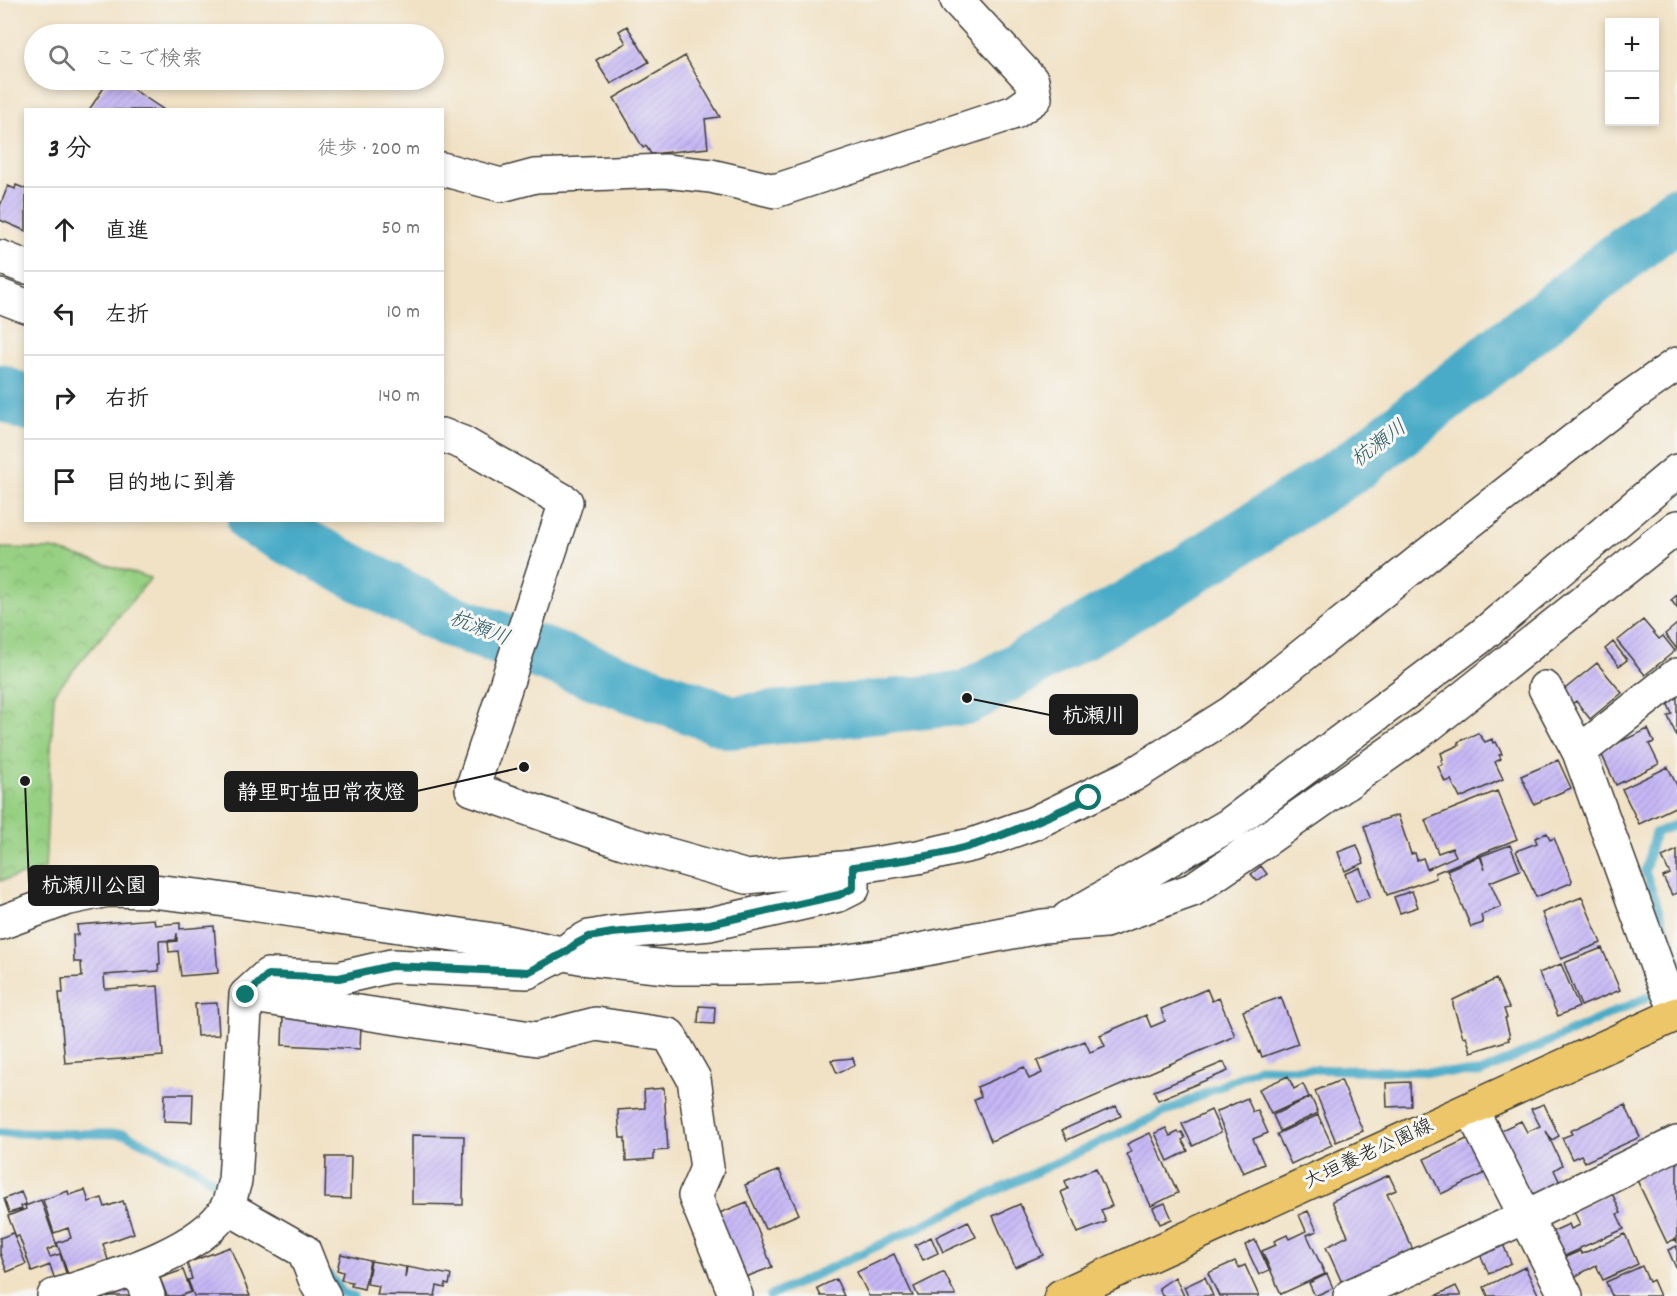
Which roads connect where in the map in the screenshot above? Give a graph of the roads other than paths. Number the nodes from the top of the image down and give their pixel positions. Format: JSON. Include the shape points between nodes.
{"nodes":[{"id":1,"x":957,"y":0,"type":"edge"},
{"id":2,"x":444,"y":170,"type":"edge"},
{"id":3,"x":0,"y":257,"type":"edge"},
{"id":4,"x":24,"y":266,"type":"edge"},
{"id":5,"x":0,"y":296,"type":"edge"},
{"id":6,"x":24,"y":305,"type":"edge"},
{"id":7,"x":1677,"y":364,"type":"edge"},
{"id":8,"x":444,"y":436,"type":"edge"},
{"id":9,"x":1677,"y":471,"type":"edge"},
{"id":10,"x":1677,"y":527,"type":"edge"},
{"id":11,"x":1677,"y":675,"type":"edge"},
{"id":12,"x":1545,"y":688,"type":"dead end"},
{"id":13,"x":1579,"y":752,"type":"junction"},
{"id":14,"x":853,"y":867,"type":"junction"},
{"id":15,"x":0,"y":923,"type":"edge"},
{"id":16,"x":1055,"y":925,"type":"junction"},
{"id":17,"x":564,"y":953,"type":"junction"},
{"id":18,"x":246,"y":995,"type":"junction"},
{"id":19,"x":1677,"y":1013,"type":"edge"},
{"id":20,"x":1471,"y":1108,"type":"junction"},
{"id":21,"x":1677,"y":1143,"type":"edge"},
{"id":22,"x":227,"y":1207,"type":"junction"},
{"id":23,"x":1525,"y":1217,"type":"junction"},
{"id":24,"x":143,"y":1282,"type":"edge"},
{"id":25,"x":54,"y":1296,"type":"edge"},
{"id":26,"x":324,"y":1296,"type":"edge"},
{"id":27,"x":736,"y":1296,"type":"edge"},
{"id":28,"x":1061,"y":1296,"type":"edge"},
{"id":29,"x":1350,"y":1296,"type":"edge"},
{"id":30,"x":1566,"y":1296,"type":"edge"}],
"edges":[{"from":1,"to":2,"type":"street","via":[[1032,81],[1035,98],[1015,112],[775,190],[665,171],[535,176],[501,185]]},
{"from":3,"to":4,"type":"street"},
{"from":5,"to":6,"type":"street"},
{"from":7,"to":14,"type":"street","via":[[1444,541],[1231,713],[1133,776],[1034,823],[975,844]]},
{"from":8,"to":14,"type":"street","via":[[566,502],[472,789],[623,842],[747,877]]},
{"from":9,"to":16,"type":"street","via":[[1480,638],[1229,825]]},
{"from":10,"to":16,"type":"street","via":[[1429,725],[1192,890],[1105,921]]},
{"from":11,"to":13,"type":"street"},
{"from":12,"to":13,"type":"street"},
{"from":13,"to":19,"type":"street"},
{"from":14,"to":17,"type":"street","via":[[853,888],[839,895],[710,924],[589,937]]},
{"from":15,"to":17,"type":"street","via":[[65,899],[108,890],[152,891]]},
{"from":16,"to":17,"type":"street","via":[[821,964],[676,968]]},
{"from":17,"to":18,"type":"street","via":[[528,972],[391,966],[339,978],[268,975]]},
{"from":18,"to":22,"type":"street","via":[[235,1181]]},
{"from":18,"to":27,"type":"street","via":[[537,1040],[596,1024],[669,1035],[694,1079],[707,1168],[696,1196]]},
{"from":19,"to":20,"type":"main road","name":"大垣養老公園線"},
{"from":20,"to":23,"type":"street"},
{"from":20,"to":28,"type":"main road","name":"大垣養老公園線"},
{"from":21,"to":23,"type":"street"},
{"from":22,"to":24,"type":"street","via":[[210,1227]]},
{"from":22,"to":26,"type":"street","via":[[304,1251]]},
{"from":23,"to":29,"type":"street"},
{"from":23,"to":30,"type":"street"},
{"from":24,"to":25,"type":"street"}]}
